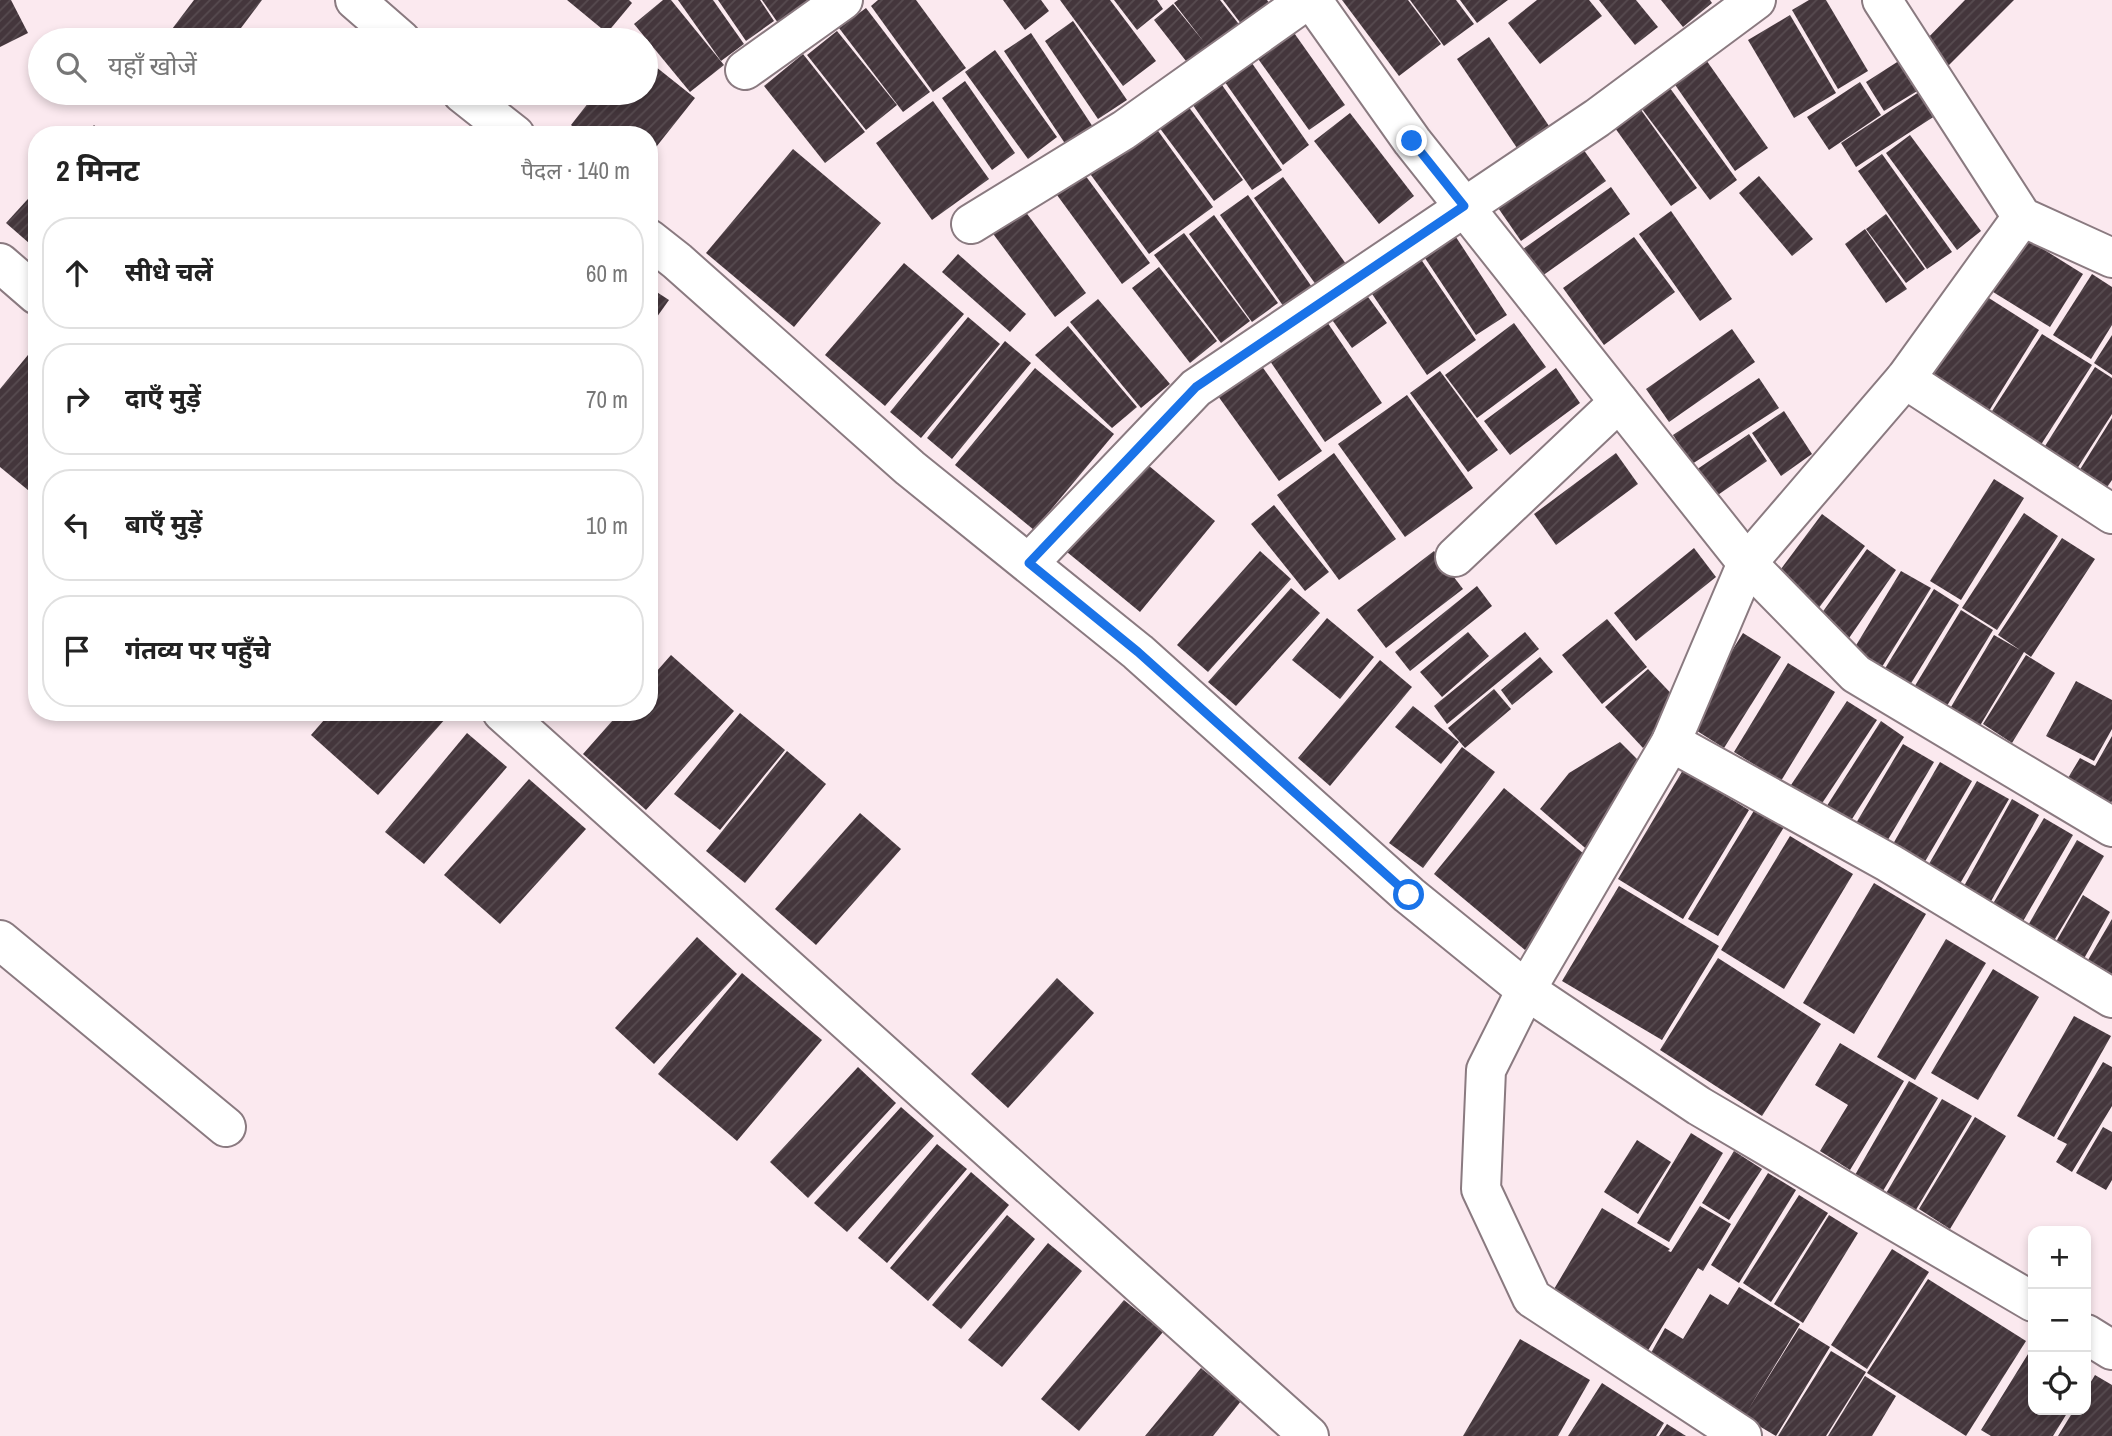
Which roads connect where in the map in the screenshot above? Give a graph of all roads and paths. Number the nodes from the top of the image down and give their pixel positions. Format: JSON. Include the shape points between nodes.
{"nodes":[{"id":1,"x":355,"y":0,"type":"edge"},
{"id":2,"x":843,"y":0,"type":"edge"},
{"id":3,"x":1309,"y":0,"type":"edge"},
{"id":4,"x":1756,"y":0,"type":"edge"},
{"id":5,"x":1882,"y":0,"type":"edge"},
{"id":6,"x":387,"y":28,"type":"edge"},
{"id":7,"x":745,"y":70,"type":"dead end"},
{"id":8,"x":477,"y":105,"type":"edge"},
{"id":9,"x":504,"y":126,"type":"edge"},
{"id":10,"x":1464,"y":206,"type":"junction"},
{"id":11,"x":2022,"y":217,"type":"junction"},
{"id":12,"x":971,"y":224,"type":"dead end"},
{"id":13,"x":658,"y":246,"type":"edge"},
{"id":14,"x":2112,"y":258,"type":"edge"},
{"id":15,"x":0,"y":262,"type":"edge"},
{"id":16,"x":28,"y":287,"type":"edge"},
{"id":17,"x":1905,"y":379,"type":"junction"},
{"id":18,"x":1619,"y":402,"type":"junction"},
{"id":19,"x":2112,"y":514,"type":"edge"},
{"id":20,"x":1455,"y":557,"type":"dead end"},
{"id":21,"x":1029,"y":563,"type":"junction"},
{"id":22,"x":1748,"y":563,"type":"junction"},
{"id":23,"x":512,"y":721,"type":"edge"},
{"id":24,"x":1671,"y":741,"type":"junction"},
{"id":25,"x":2112,"y":827,"type":"edge"},
{"id":26,"x":0,"y":940,"type":"edge"},
{"id":27,"x":1526,"y":990,"type":"junction"},
{"id":28,"x":2112,"y":998,"type":"edge"},
{"id":29,"x":226,"y":1127,"type":"dead end"},
{"id":30,"x":2028,"y":1299,"type":"edge"},
{"id":31,"x":2091,"y":1337,"type":"edge"},
{"id":32,"x":2112,"y":1350,"type":"edge"},
{"id":33,"x":1309,"y":1436,"type":"edge"},
{"id":34,"x":1742,"y":1436,"type":"edge"}],
"edges":[{"from":1,"to":6,"type":"street"},
{"from":2,"to":7,"type":"street"},
{"from":3,"to":10,"type":"street"},
{"from":3,"to":12,"type":"street","via":[[1124,130]]},
{"from":4,"to":10,"type":"street","via":[[1597,118]]},
{"from":5,"to":11,"type":"street"},
{"from":8,"to":9,"type":"street"},
{"from":10,"to":18,"type":"street"},
{"from":10,"to":21,"type":"street","via":[[1196,387]]},
{"from":11,"to":14,"type":"street"},
{"from":11,"to":17,"type":"street"},
{"from":13,"to":21,"type":"street","via":[[910,468]]},
{"from":15,"to":16,"type":"street"},
{"from":17,"to":19,"type":"street"},
{"from":17,"to":22,"type":"street"},
{"from":18,"to":20,"type":"street"},
{"from":18,"to":22,"type":"street"},
{"from":21,"to":27,"type":"street","via":[[1138,652],[1409,895]]},
{"from":22,"to":24,"type":"street"},
{"from":22,"to":25,"type":"street","via":[[1856,674]]},
{"from":23,"to":33,"type":"street"},
{"from":24,"to":27,"type":"street"},
{"from":24,"to":28,"type":"street","via":[[1889,863]]},
{"from":26,"to":29,"type":"street"},
{"from":27,"to":30,"type":"street","via":[[1699,1106]]},
{"from":27,"to":34,"type":"street","via":[[1486,1070],[1481,1189],[1532,1298]]},
{"from":31,"to":32,"type":"street"}]}
